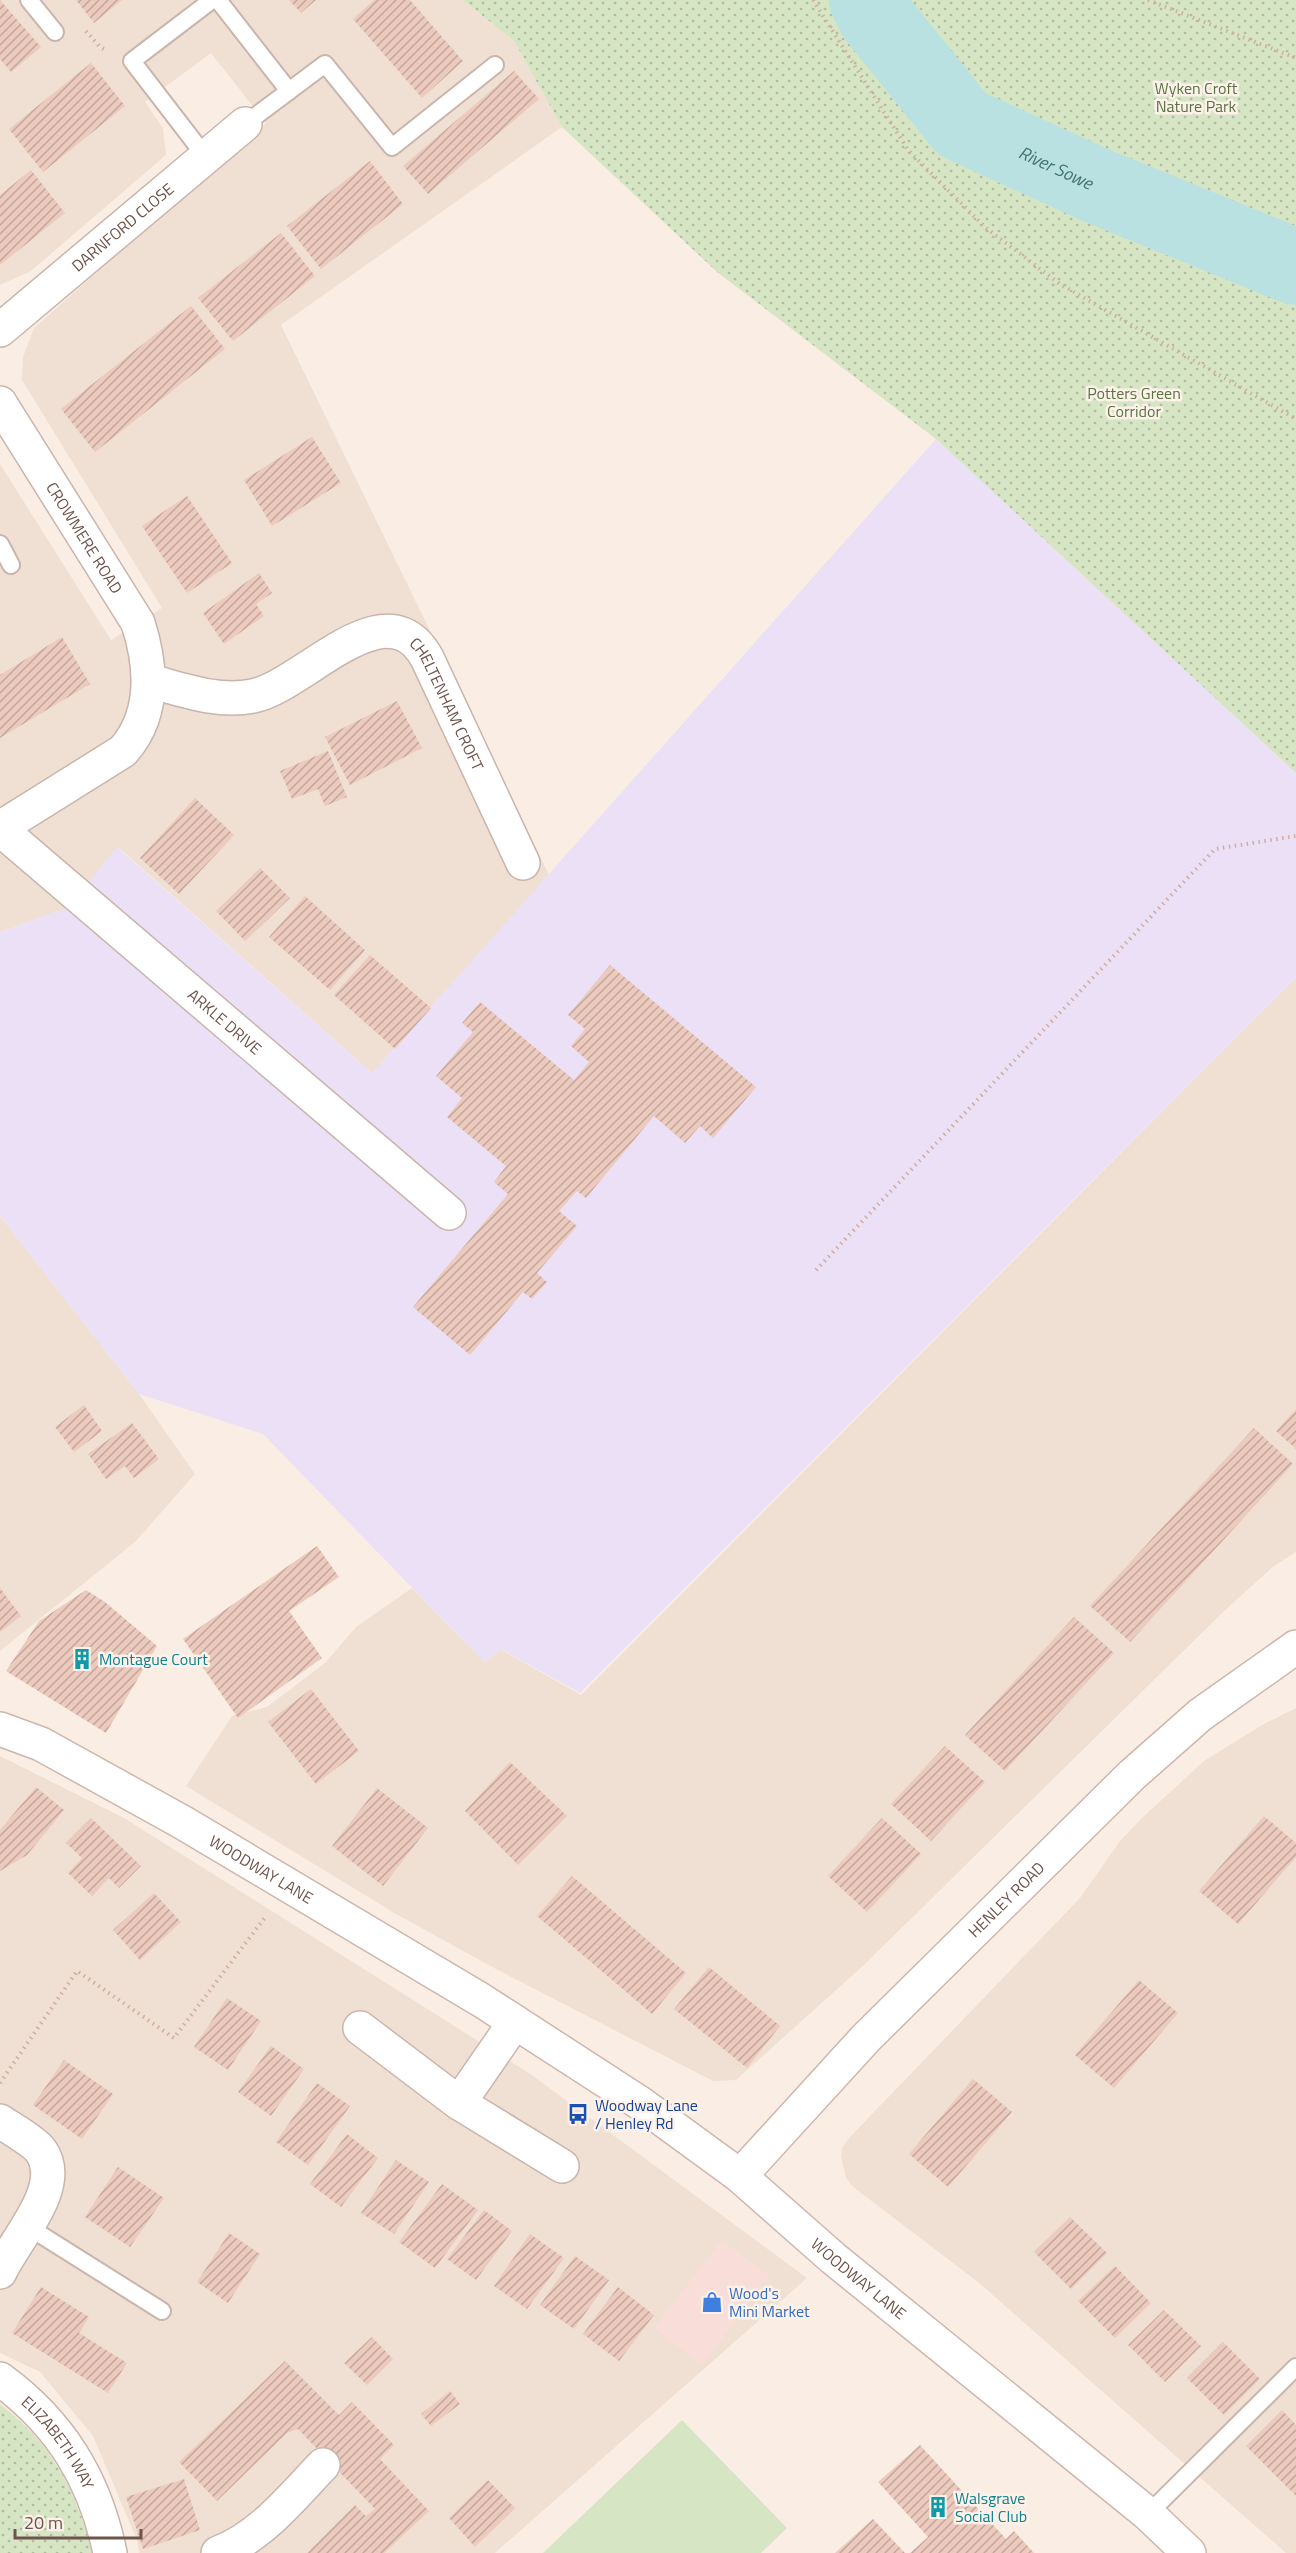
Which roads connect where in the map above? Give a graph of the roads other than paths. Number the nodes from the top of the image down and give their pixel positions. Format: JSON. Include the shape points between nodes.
{"nodes":[{"id":1,"x":29,"y":0,"type":"edge"},
{"id":2,"x":212,"y":0,"type":"edge"},
{"id":3,"x":218,"y":0,"type":"edge"},
{"id":4,"x":55,"y":32,"type":"road end"},
{"id":5,"x":495,"y":64,"type":"dead end"},
{"id":6,"x":289,"y":91,"type":"junction"},
{"id":7,"x":245,"y":124,"type":"joint"},
{"id":8,"x":205,"y":156,"type":"junction"},
{"id":9,"x":0,"y":330,"type":"edge"},
{"id":10,"x":0,"y":403,"type":"edge"},
{"id":11,"x":0,"y":544,"type":"edge"},
{"id":12,"x":11,"y":565,"type":"dead end"},
{"id":13,"x":150,"y":681,"type":"junction"},
{"id":14,"x":0,"y":828,"type":"edge"},
{"id":15,"x":523,"y":863,"type":"dead end"},
{"id":16,"x":448,"y":1212,"type":"dead end"},
{"id":17,"x":1296,"y":1647,"type":"edge"},
{"id":18,"x":0,"y":1729,"type":"edge"},
{"id":19,"x":515,"y":2022,"type":"junction"},
{"id":20,"x":360,"y":2028,"type":"dead end"},
{"id":21,"x":459,"y":2103,"type":"junction"},
{"id":22,"x":0,"y":2121,"type":"edge"},
{"id":23,"x":562,"y":2166,"type":"dead end"},
{"id":24,"x":740,"y":2176,"type":"junction"},
{"id":25,"x":27,"y":2226,"type":"junction"},
{"id":26,"x":0,"y":2272,"type":"edge"},
{"id":27,"x":162,"y":2311,"type":"dead end"},
{"id":28,"x":1296,"y":2367,"type":"edge"},
{"id":29,"x":0,"y":2379,"type":"edge"},
{"id":30,"x":323,"y":2465,"type":"dead end"},
{"id":31,"x":1148,"y":2514,"type":"junction"},
{"id":32,"x":110,"y":2553,"type":"edge"},
{"id":33,"x":218,"y":2553,"type":"edge"},
{"id":34,"x":1189,"y":2553,"type":"edge"}],
"edges":[{"from":1,"to":4,"type":"lane"},
{"from":2,"to":8,"type":"lane","via":[[132,61]]},
{"from":3,"to":6,"type":"lane"},
{"from":5,"to":6,"type":"lane","via":[[392,147],[325,64]]},
{"from":6,"to":7,"type":"lane"},
{"from":7,"to":8,"type":"street","name":"DARNFORD CLOSE"},
{"from":8,"to":9,"type":"street","name":"DARNFORD CLOSE"},
{"from":10,"to":13,"type":"street","name":"CROWMERE ROAD","via":[[138,623]]},
{"from":11,"to":12,"type":"lane"},
{"from":13,"to":14,"type":"street","name":"ARKLE DRIVE","via":[[136,737],[123,751]]},
{"from":13,"to":15,"type":"street","name":"CHELTENHAM CROFT","via":[[194,694],[256,696],[360,637],[380,631],[412,638],[427,658]]},
{"from":14,"to":16,"type":"street","name":"ARKLE DRIVE"},
{"from":17,"to":24,"type":"street","name":"HENLEY ROAD","via":[[1200,1715],[1132,1775],[866,2038]]},
{"from":18,"to":19,"type":"street","name":"WOODWAY LANE","via":[[41,1744],[103,1777]]},
{"from":19,"to":21,"type":"street"},
{"from":19,"to":24,"type":"street","name":"WOODWAY LANE","via":[[640,2103]]},
{"from":20,"to":21,"type":"street"},
{"from":21,"to":23,"type":"street"},
{"from":22,"to":25,"type":"street","via":[[41,2151],[49,2175],[42,2201]]},
{"from":24,"to":31,"type":"street","name":"WOODWAY LANE","via":[[833,2258]]},
{"from":25,"to":26,"type":"street"},
{"from":25,"to":27,"type":"lane"},
{"from":28,"to":31,"type":"lane"},
{"from":29,"to":32,"type":"street","name":"ELIZABETH WAY","via":[[46,2417],[76,2458],[95,2500]]},
{"from":30,"to":33,"type":"street","via":[[251,2535]]},
{"from":31,"to":34,"type":"street","name":"WOODWAY LANE"}]}
